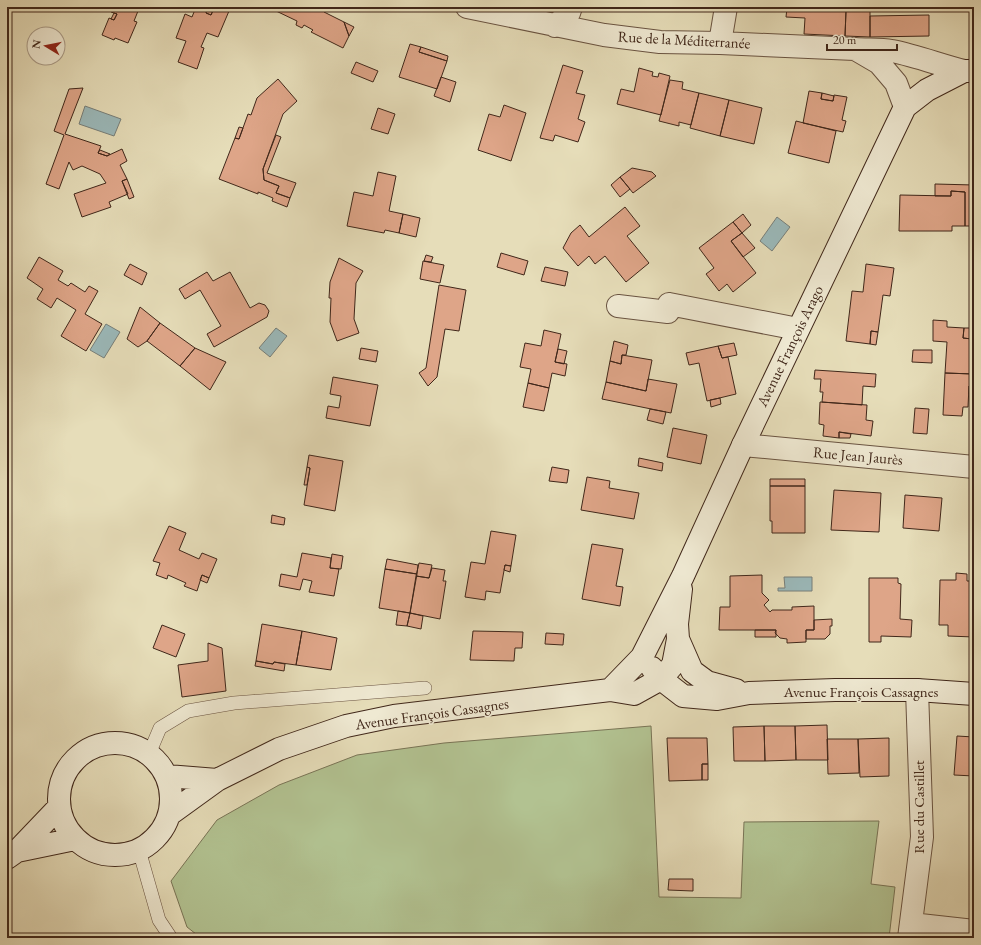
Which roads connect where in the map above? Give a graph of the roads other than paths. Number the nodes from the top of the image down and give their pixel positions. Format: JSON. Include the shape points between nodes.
{"nodes":[{"id":1,"x":467,"y":7,"type":"edge"},
{"id":2,"x":571,"y":7,"type":"edge"},
{"id":3,"x":726,"y":7,"type":"edge"},
{"id":4,"x":555,"y":26,"type":"junction"},
{"id":5,"x":720,"y":43,"type":"junction"},
{"id":6,"x":855,"y":49,"type":"junction"},
{"id":7,"x":969,"y":71,"type":"edge"},
{"id":8,"x":905,"y":107,"type":"junction"},
{"id":9,"x":618,"y":306,"type":"dead end"},
{"id":10,"x":798,"y":329,"type":"junction"},
{"id":11,"x":742,"y":445,"type":"junction"},
{"id":12,"x":974,"y":467,"type":"edge"},
{"id":13,"x":682,"y":576,"type":"junction"},
{"id":14,"x":678,"y":639,"type":"junction"},
{"id":15,"x":642,"y":657,"type":"junction"},
{"id":16,"x":667,"y":672,"type":"junction"},
{"id":17,"x":707,"y":682,"type":"junction"},
{"id":18,"x":425,"y":688,"type":"dead end"},
{"id":19,"x":610,"y":690,"type":"junction"},
{"id":20,"x":917,"y":690,"type":"junction"},
{"id":21,"x":749,"y":693,"type":"junction"},
{"id":22,"x":974,"y":694,"type":"edge"},
{"id":23,"x":149,"y":754,"type":"junction"},
{"id":24,"x":167,"y":776,"type":"junction"},
{"id":25,"x":217,"y":780,"type":"junction"},
{"id":26,"x":60,"y":806,"type":"junction"},
{"id":27,"x":170,"y":814,"type":"junction"},
{"id":28,"x":75,"y":838,"type":"junction"},
{"id":29,"x":139,"y":850,"type":"junction"},
{"id":30,"x":12,"y":854,"type":"edge"},
{"id":31,"x":910,"y":931,"type":"edge"},
{"id":32,"x":974,"y":931,"type":"edge"},
{"id":33,"x":170,"y":938,"type":"edge"}],
"edges":[{"from":1,"to":4,"type":"main road","name":"Rue de la Méditerranée"},
{"from":2,"to":4,"type":"main road","via":[[569,13]]},
{"from":3,"to":5,"type":"main road"},
{"from":4,"to":5,"type":"main road","name":"Rue de la Méditerranée","via":[[660,42]]},
{"from":5,"to":6,"type":"main road","name":"Rue de la Méditerranée"},
{"from":6,"to":7,"type":"main road","name":"Rue de la Méditerranée","via":[[891,51]]},
{"from":6,"to":8,"type":"main road","name":"Rue de la Méditerranée","via":[[879,63],[896,83]]},
{"from":7,"to":8,"type":"main road","name":"Avenue François Arago","via":[[927,90]]},
{"from":8,"to":10,"type":"main road","name":"Avenue François Arago"},
{"from":9,"to":10,"type":"main road","via":[[668,312],[669,304]]},
{"from":10,"to":11,"type":"main road","name":"Avenue François Arago"},
{"from":11,"to":12,"type":"main road","name":"Rue Jean Jaurès"},
{"from":11,"to":13,"type":"main road","name":"Avenue François Arago"},
{"from":13,"to":14,"type":"main road","name":"Avenue François Cassagnes"},
{"from":13,"to":15,"type":"main road","name":"Avenue François Arago"},
{"from":14,"to":16,"type":"main road","name":"Avenue François Cassagnes"},
{"from":14,"to":17,"type":"main road","name":"Avenue François Cassagnes","via":[[692,671]]},
{"from":15,"to":16,"type":"main road","name":"Avenue François Cassagnes"},
{"from":15,"to":19,"type":"main road"},
{"from":16,"to":17,"type":"main road","name":"Avenue François Cassagnes","via":[[688,681]]},
{"from":16,"to":19,"type":"main road","name":"Avenue François Cassagnes","via":[[634,694]]},
{"from":16,"to":21,"type":"main road","name":"Avenue François Cassagnes","via":[[683,696],[717,699]]},
{"from":17,"to":21,"type":"main road","name":"Avenue François Cassagnes"},
{"from":18,"to":23,"type":"lane","via":[[234,703],[188,711],[160,728]]},
{"from":19,"to":25,"type":"main road","name":"Avenue François Cassagnes","via":[[394,716],[346,726],[279,749]]},
{"from":20,"to":21,"type":"main road","name":"Avenue François Cassagnes"},
{"from":20,"to":22,"type":"main road","name":"Avenue François Cassagnes"},
{"from":20,"to":31,"type":"main road","name":"Rue du Castillet","via":[[922,837]]},
{"from":23,"to":24,"type":"main road"},
{"from":23,"to":26,"type":"main road","via":[[130,744],[108,743],[87,750],[71,765],[61,784]]},
{"from":24,"to":25,"type":"main road"},
{"from":24,"to":27,"type":"main road","via":[[172,794]]},
{"from":25,"to":27,"type":"main road","name":"Avenue François Cassagnes"},
{"from":26,"to":28,"type":"main road","via":[[65,824]]},
{"from":26,"to":30,"type":"main road"},
{"from":27,"to":29,"type":"main road","via":[[158,836]]},
{"from":28,"to":29,"type":"main road","via":[[94,851],[116,856]]},
{"from":28,"to":30,"type":"main road"},
{"from":29,"to":33,"type":"lane","via":[[159,920]]},
{"from":31,"to":32,"type":"main road","name":"Rue du Castillet"}]}
